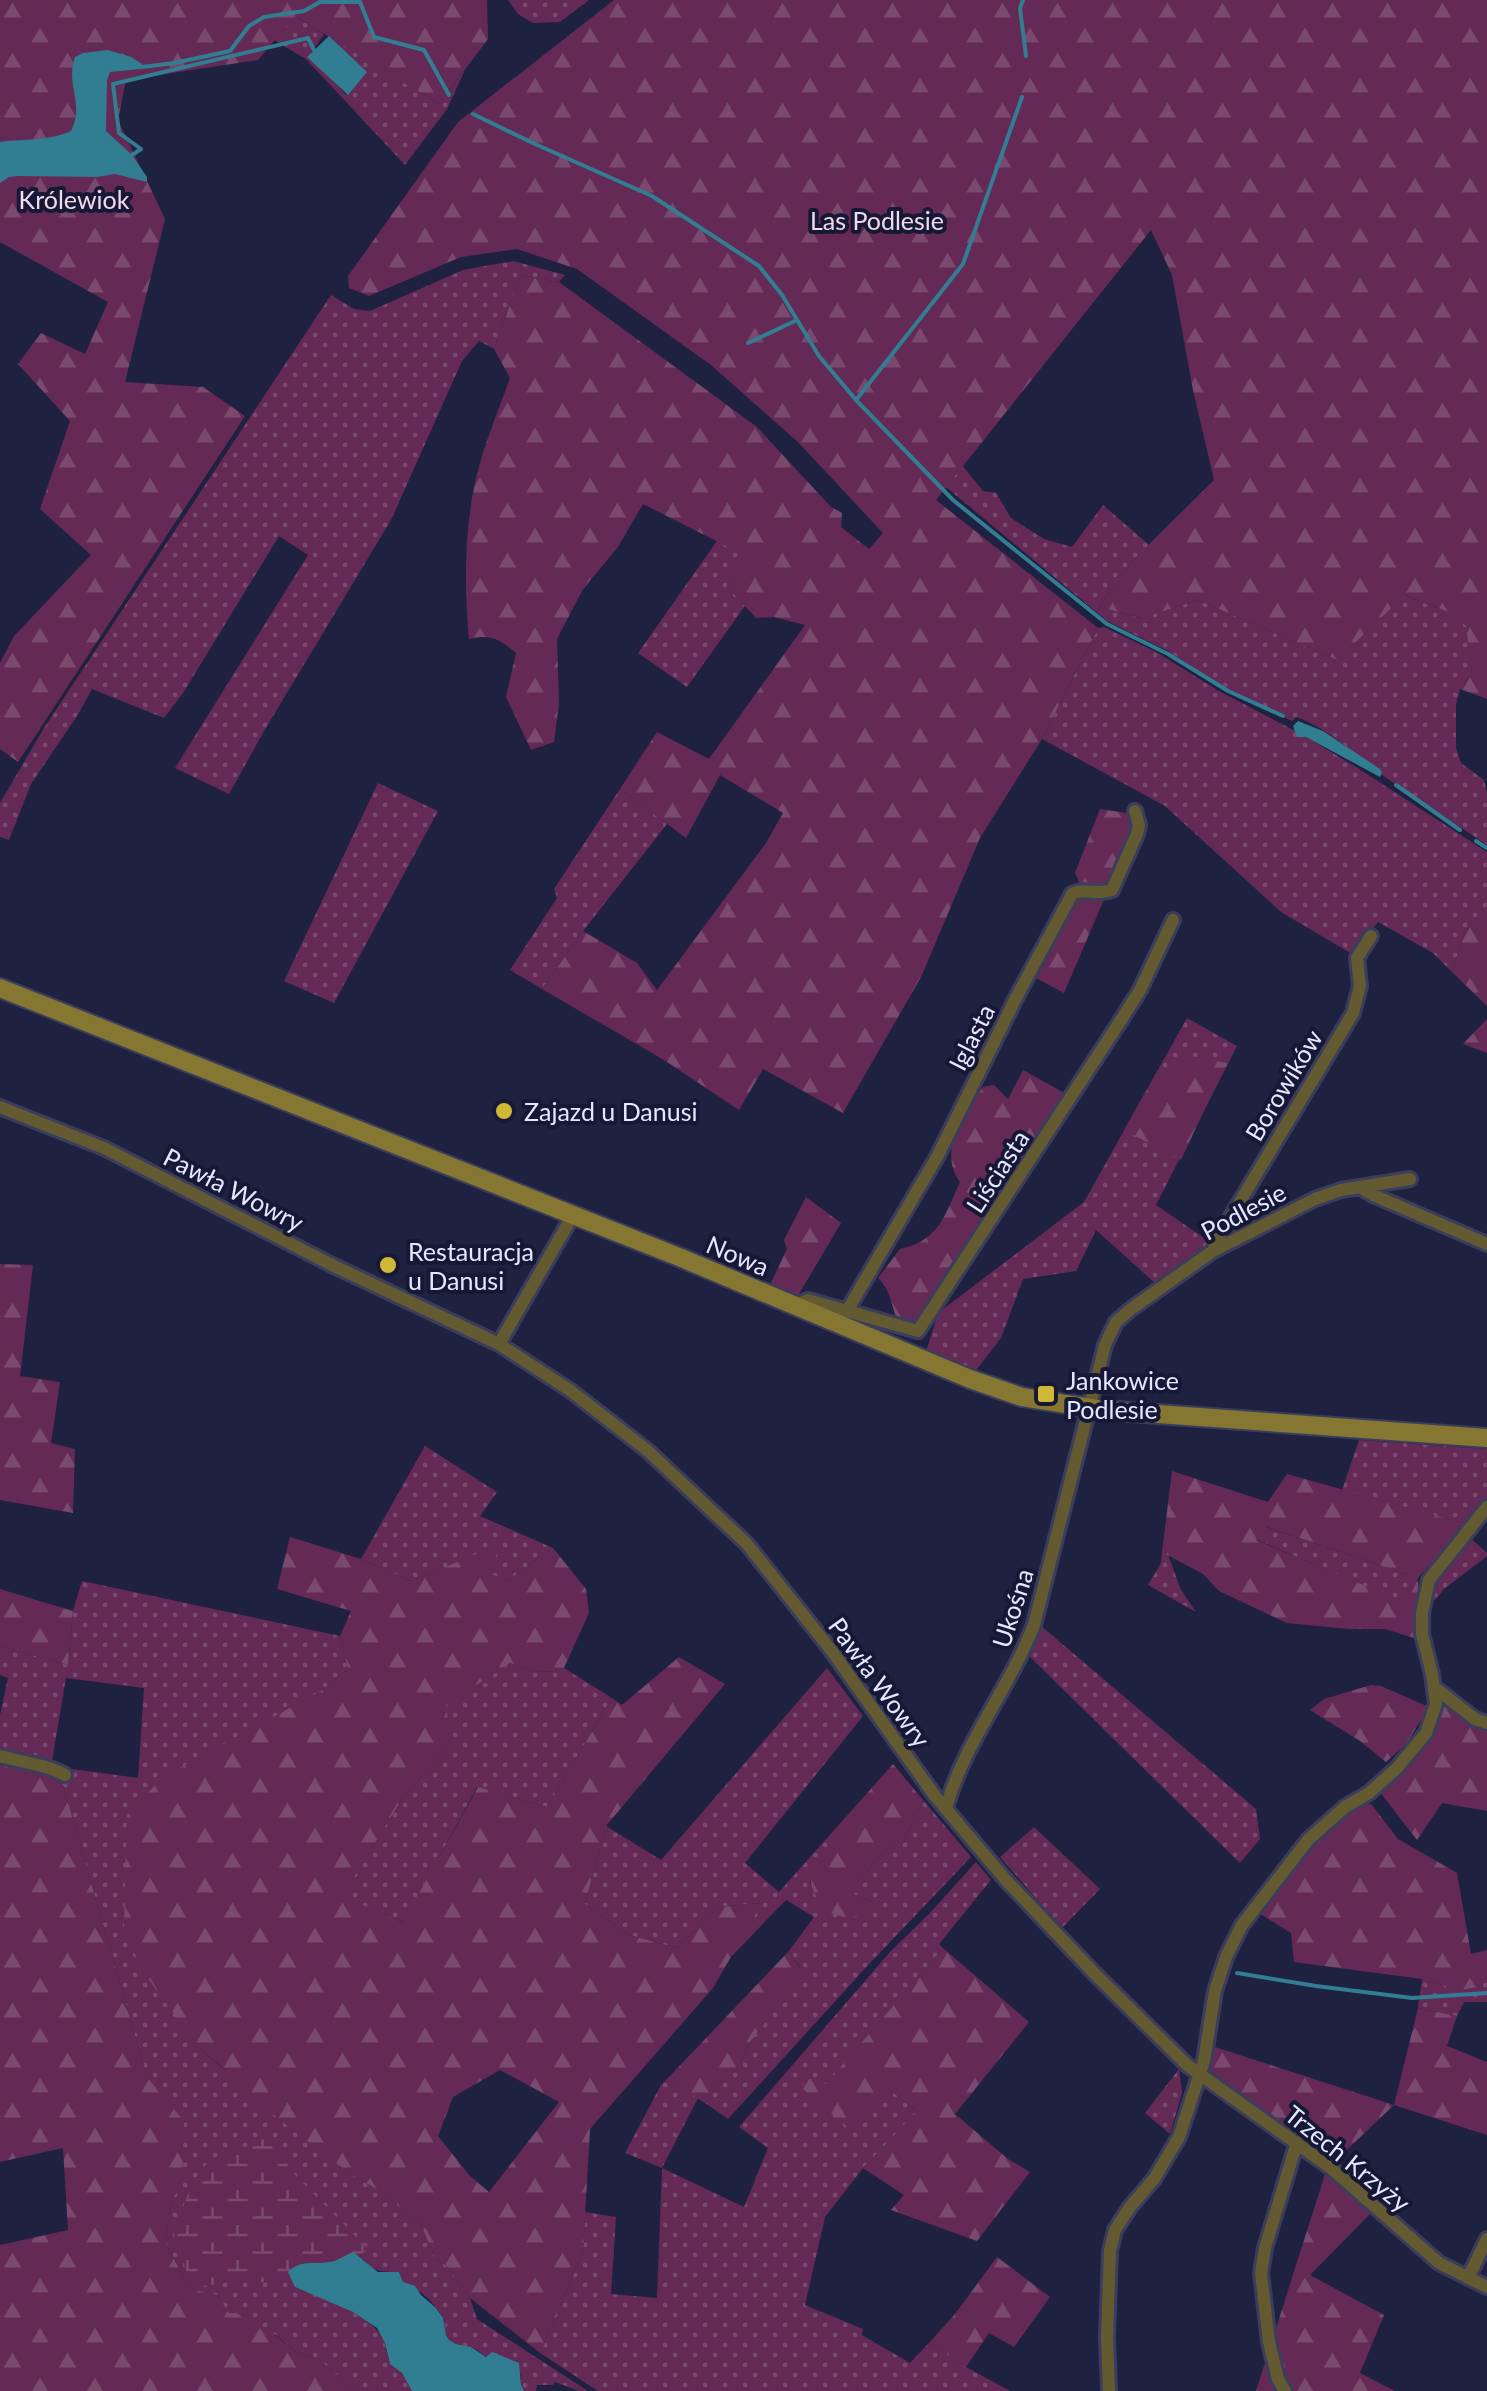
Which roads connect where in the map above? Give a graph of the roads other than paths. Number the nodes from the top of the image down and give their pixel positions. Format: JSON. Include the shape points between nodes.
{"nodes":[{"id":1,"x":1136,"y":811,"type":"dead end"},
{"id":2,"x":1173,"y":920,"type":"dead end"},
{"id":3,"x":1370,"y":936,"type":"dead end"},
{"id":4,"x":0,"y":988,"type":"edge"},
{"id":5,"x":0,"y":1107,"type":"edge"},
{"id":6,"x":1410,"y":1179,"type":"dead end"},
{"id":7,"x":1360,"y":1186,"type":"junction"},
{"id":8,"x":573,"y":1214,"type":"junction"},
{"id":9,"x":1487,"y":1244,"type":"edge"},
{"id":10,"x":1213,"y":1251,"type":"junction"},
{"id":11,"x":795,"y":1306,"type":"junction"},
{"id":12,"x":847,"y":1311,"type":"junction"},
{"id":13,"x":499,"y":1344,"type":"junction"},
{"id":14,"x":1089,"y":1408,"type":"junction"},
{"id":15,"x":1487,"y":1438,"type":"edge"},
{"id":16,"x":1487,"y":1507,"type":"edge"},
{"id":17,"x":1434,"y":1687,"type":"junction"},
{"id":18,"x":1487,"y":1723,"type":"edge"},
{"id":19,"x":0,"y":1756,"type":"edge"},
{"id":20,"x":66,"y":1774,"type":"dead end"},
{"id":21,"x":946,"y":1808,"type":"junction"},
{"id":22,"x":1199,"y":2073,"type":"junction"},
{"id":23,"x":1298,"y":2142,"type":"junction"},
{"id":24,"x":1487,"y":2239,"type":"edge"},
{"id":25,"x":1468,"y":2278,"type":"junction"},
{"id":26,"x":1487,"y":2287,"type":"edge"},
{"id":27,"x":1109,"y":2391,"type":"edge"},
{"id":28,"x":1285,"y":2391,"type":"edge"}],
"edges":[{"from":1,"to":12,"type":"street","name":"Iglasta","via":[[1138,834],[1112,890],[1072,894],[937,1158]]},
{"from":2,"to":12,"type":"street","name":"Liściasta","via":[[1140,990],[918,1331]]},
{"from":3,"to":10,"type":"street","name":"Borowików","via":[[1357,958],[1360,986],[1353,1013]]},
{"from":4,"to":8,"type":"street","name":"Nowa"},
{"from":5,"to":13,"type":"street","name":"Pawła Wowry","via":[[104,1148]]},
{"from":6,"to":7,"type":"street","name":"Podlesie"},
{"from":7,"to":9,"type":"street"},
{"from":7,"to":10,"type":"street","name":"Podlesie","via":[[1315,1199]]},
{"from":8,"to":11,"type":"street","name":"Nowa"},
{"from":8,"to":13,"type":"street"},
{"from":10,"to":14,"type":"street","name":"Podlesie","via":[[1116,1322]]},
{"from":11,"to":12,"type":"street","name":"Liściasta","via":[[808,1300]]},
{"from":11,"to":14,"type":"street","name":"Nowa","via":[[993,1388]]},
{"from":13,"to":21,"type":"street","name":"Pawła Wowry","via":[[648,1451],[746,1544]]},
{"from":14,"to":15,"type":"street","name":"Nowa"},
{"from":14,"to":21,"type":"street","name":"Ukośna","via":[[1034,1626],[964,1758]]},
{"from":16,"to":17,"type":"street","via":[[1429,1580],[1422,1634]]},
{"from":17,"to":18,"type":"street"},
{"from":17,"to":22,"type":"street","via":[[1426,1733],[1396,1768],[1308,1840],[1242,1925],[1215,1991]]},
{"from":19,"to":20,"type":"street"},
{"from":21,"to":22,"type":"street","name":"Pawła Wowry","via":[[1005,1879]]},
{"from":22,"to":23,"type":"street","name":"Trzech Krzyży"},
{"from":22,"to":27,"type":"street","via":[[1179,2137],[1115,2230]]},
{"from":23,"to":25,"type":"street","name":"Trzech Krzyży","via":[[1430,2256]]},
{"from":23,"to":28,"type":"street","via":[[1261,2273],[1269,2342]]},
{"from":24,"to":25,"type":"street"},
{"from":25,"to":26,"type":"street","name":"Trzech Krzyży"}]}
